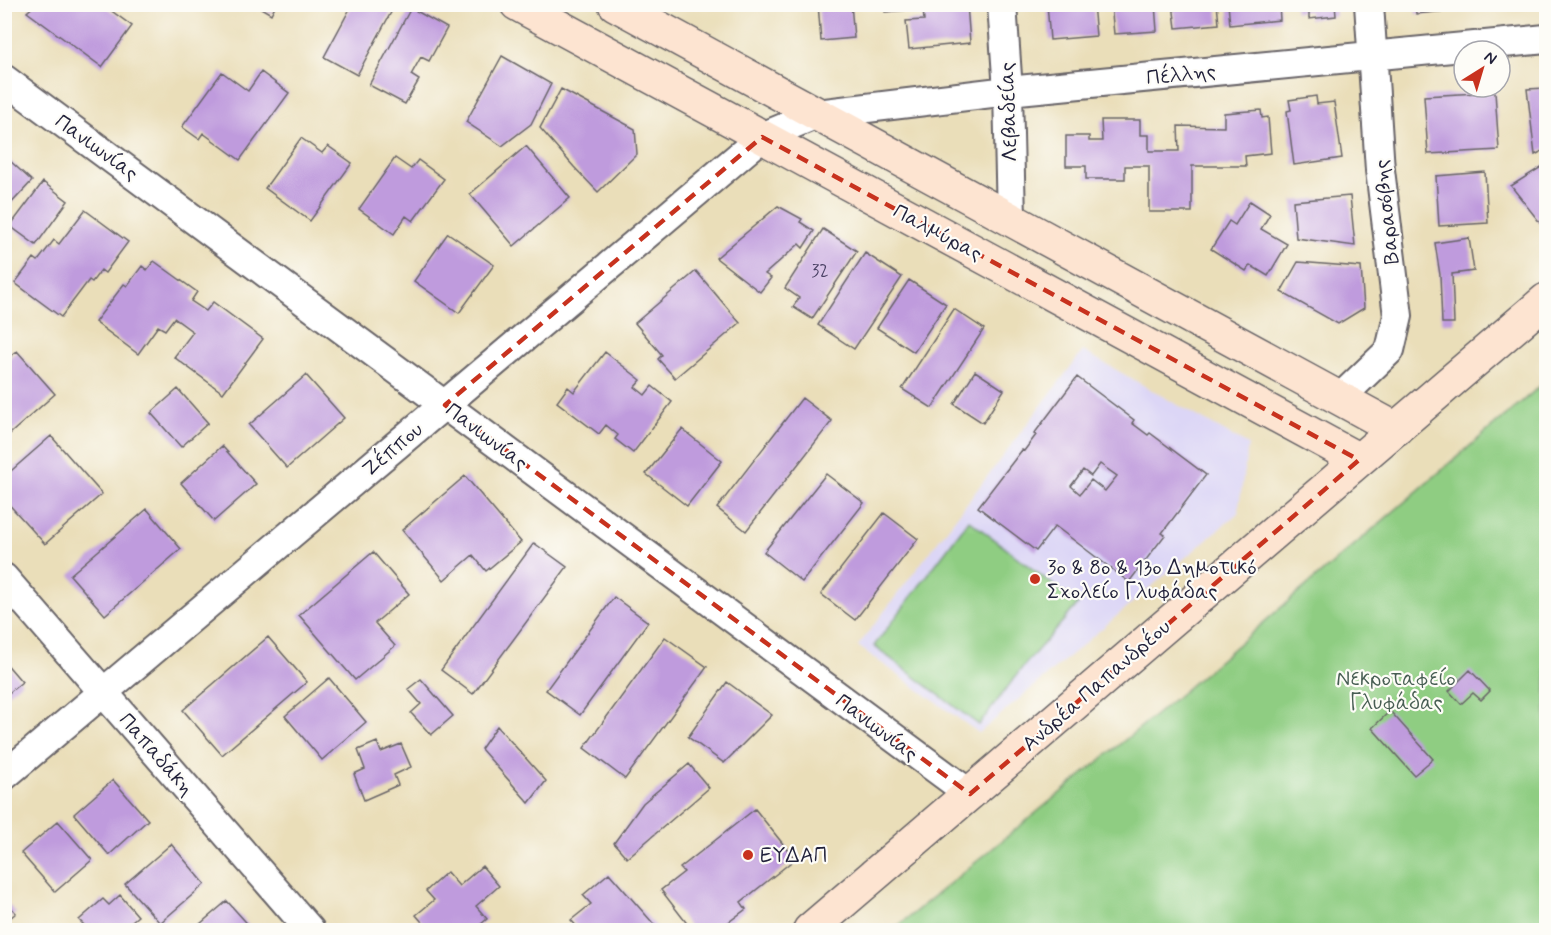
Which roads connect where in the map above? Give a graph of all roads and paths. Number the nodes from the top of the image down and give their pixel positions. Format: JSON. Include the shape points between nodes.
{"nodes":[{"id":1,"x":517,"y":4,"type":"edge"},
{"id":2,"x":1002,"y":4,"type":"edge"},
{"id":3,"x":1368,"y":4,"type":"edge"},
{"id":4,"x":629,"y":8,"type":"edge"},
{"id":5,"x":1546,"y":39,"type":"edge"},
{"id":6,"x":1373,"y":56,"type":"junction"},
{"id":7,"x":4,"y":79,"type":"edge"},
{"id":8,"x":1008,"y":91,"type":"junction"},
{"id":9,"x":817,"y":114,"type":"junction"},
{"id":10,"x":762,"y":137,"type":"junction"},
{"id":11,"x":1011,"y":219,"type":"junction"},
{"id":12,"x":1546,"y":300,"type":"edge"},
{"id":13,"x":1340,"y":398,"type":"junction"},
{"id":14,"x":445,"y":405,"type":"junction"},
{"id":15,"x":1396,"y":429,"type":"junction"},
{"id":16,"x":1359,"y":460,"type":"junction"},
{"id":17,"x":4,"y":578,"type":"edge"},
{"id":18,"x":104,"y":693,"type":"junction"},
{"id":19,"x":4,"y":777,"type":"edge"},
{"id":20,"x":970,"y":794,"type":"junction"},
{"id":21,"x":310,"y":930,"type":"edge"},
{"id":22,"x":810,"y":930,"type":"edge"}],
"edges":[{"from":1,"to":10,"type":"main road","name":"Παλμύρας"},
{"from":2,"to":8,"type":"street","name":"Λεβαδείας"},
{"from":3,"to":6,"type":"street","name":"Βαρασόβης"},
{"from":4,"to":9,"type":"main road"},
{"from":5,"to":6,"type":"street","name":"Πέλλης"},
{"from":6,"to":8,"type":"street","name":"Πέλλης"},
{"from":6,"to":13,"type":"street","name":"Βαρασόβης","via":[[1380,170],[1398,316],[1390,350]]},
{"from":7,"to":14,"type":"street","name":"Πανιωνίας"},
{"from":8,"to":9,"type":"street","name":"Πέλλης"},
{"from":8,"to":11,"type":"street","name":"Λεβαδείας"},
{"from":9,"to":10,"type":"street","name":"Ζέππου"},
{"from":9,"to":11,"type":"main road"},
{"from":10,"to":14,"type":"street","name":"Ζέππου"},
{"from":10,"to":16,"type":"main road","name":"Παλμύρας"},
{"from":11,"to":13,"type":"main road"},
{"from":12,"to":15,"type":"main road","name":"Ανδρέα Παπανδρέου"},
{"from":13,"to":15,"type":"main road"},
{"from":14,"to":18,"type":"street","name":"Ζέππου"},
{"from":14,"to":20,"type":"street","name":"Πανιωνίας"},
{"from":15,"to":16,"type":"main road","name":"Ανδρέα Παπανδρέου"},
{"from":16,"to":20,"type":"main road","name":"Ανδρέα Παπανδρέου"},
{"from":17,"to":18,"type":"street","name":"Παπαδάκη"},
{"from":18,"to":19,"type":"street","name":"Ζέππου"},
{"from":18,"to":21,"type":"street","name":"Παπαδάκη"},
{"from":20,"to":22,"type":"main road","name":"Ανδρέα Παπανδρέου"}]}
